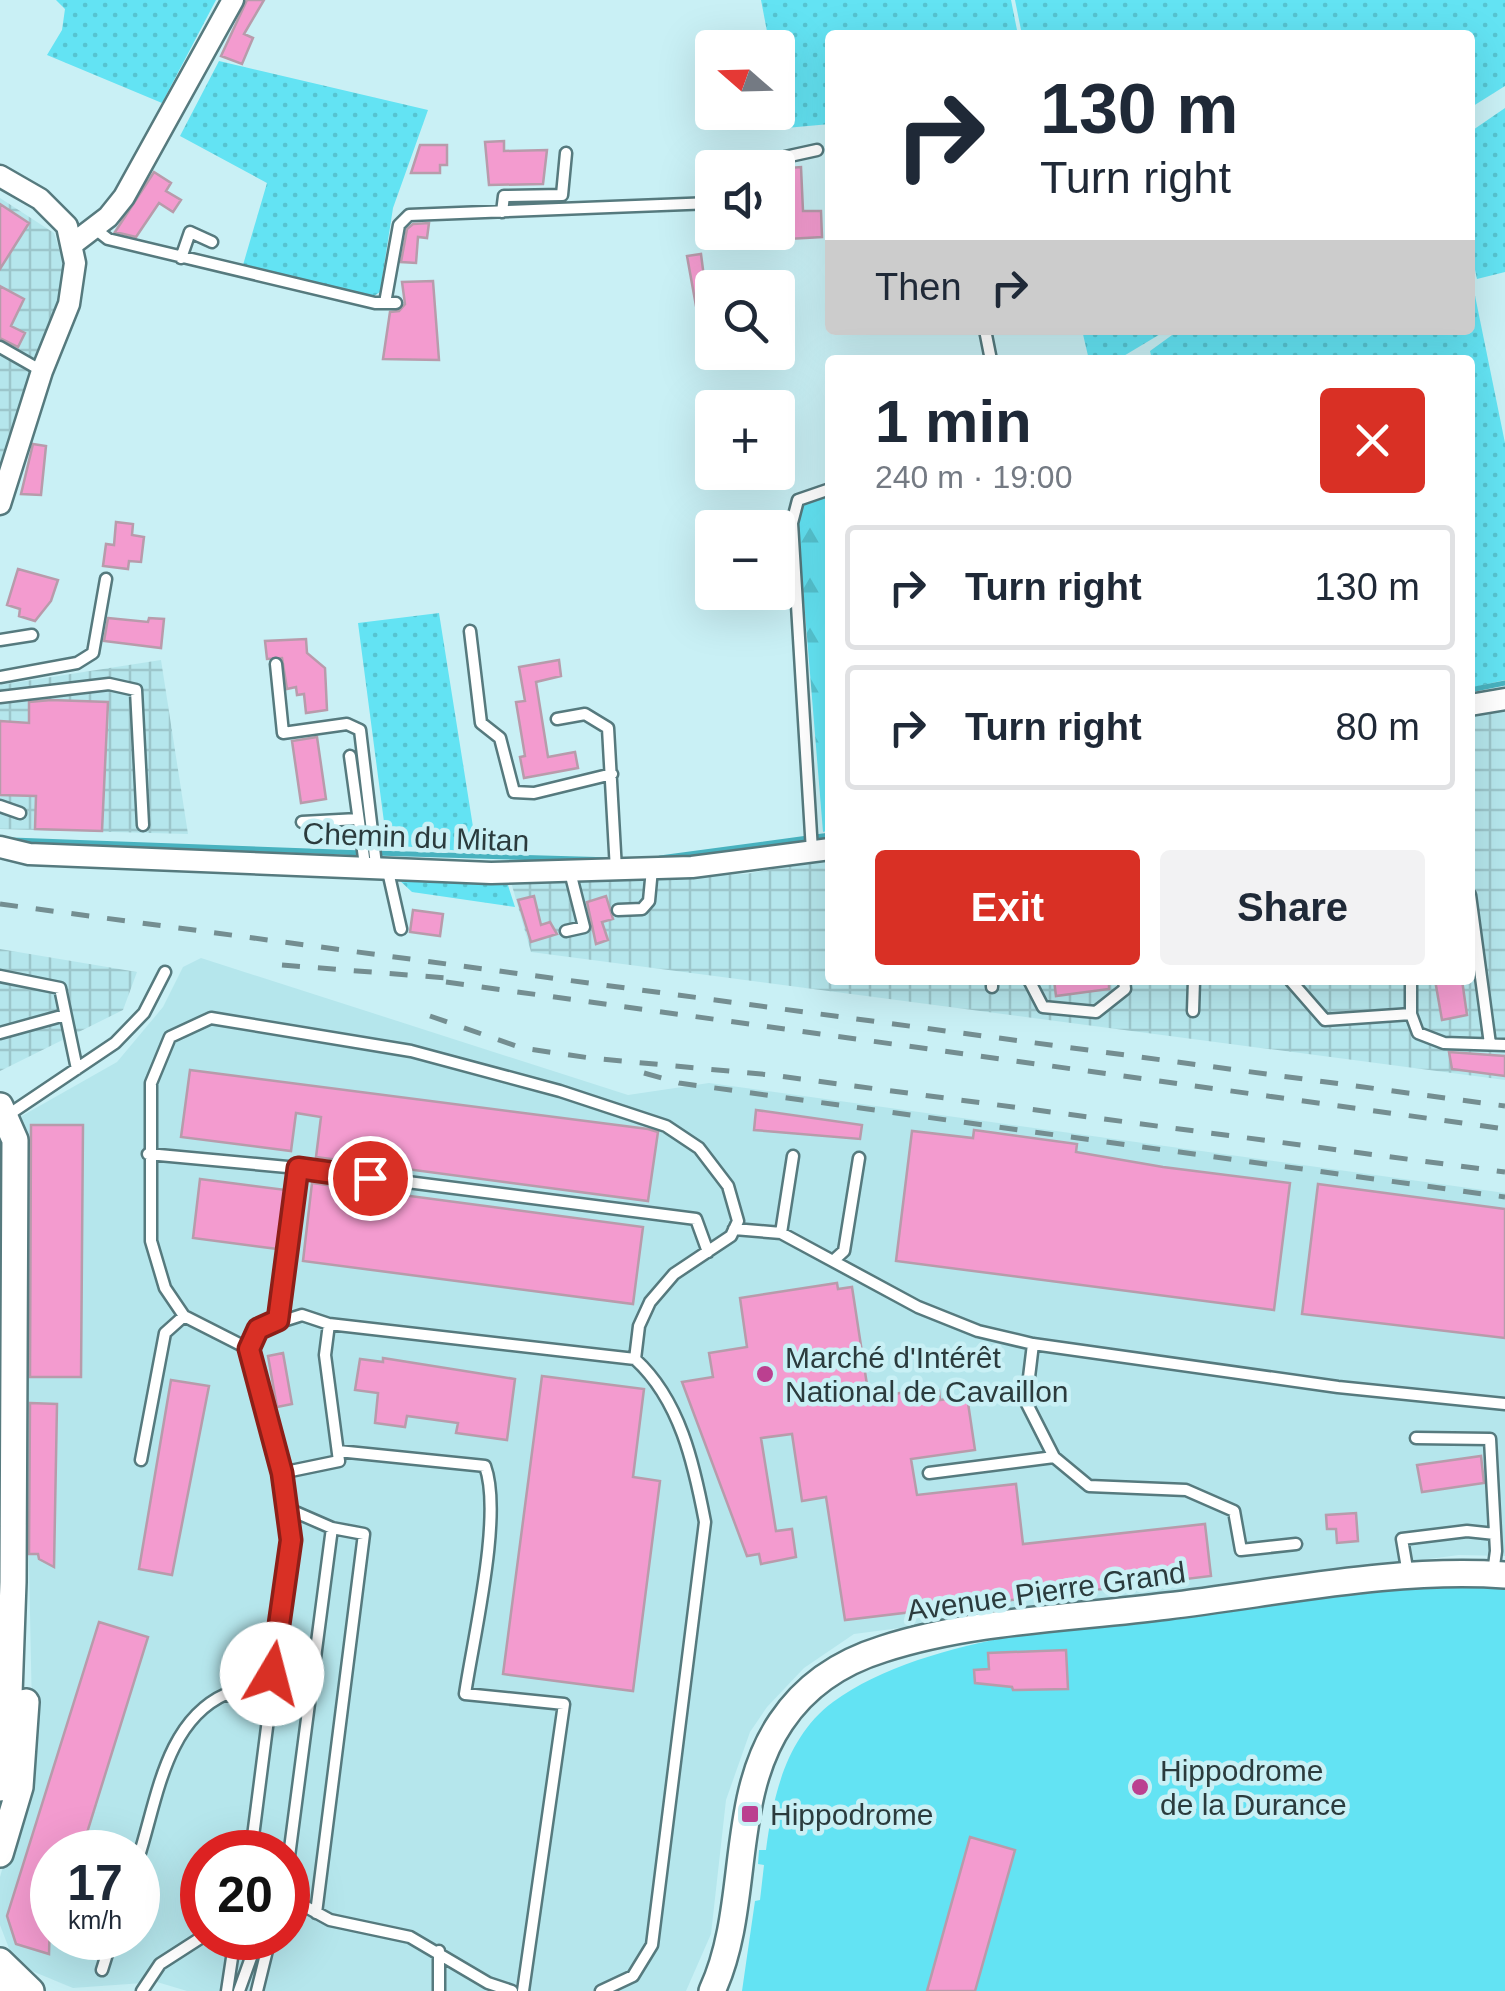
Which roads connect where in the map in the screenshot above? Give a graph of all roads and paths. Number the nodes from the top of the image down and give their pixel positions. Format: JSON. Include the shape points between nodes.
{"nodes":[{"id":1,"x":233,"y":0,"type":"edge"},
{"id":2,"x":816,"y":150,"type":"dead end"},
{"id":3,"x":566,"y":153,"type":"dead end"},
{"id":4,"x":795,"y":155,"type":"edge"},
{"id":5,"x":0,"y":176,"type":"edge"},
{"id":6,"x":695,"y":205,"type":"edge"},
{"id":7,"x":502,"y":212,"type":"junction"},
{"id":8,"x":94,"y":228,"type":"junction"},
{"id":9,"x":212,"y":242,"type":"dead end"},
{"id":10,"x":74,"y":243,"type":"junction"},
{"id":11,"x":181,"y":258,"type":"junction"},
{"id":12,"x":0,"y":347,"type":"edge"},
{"id":13,"x":42,"y":372,"type":"junction"},
{"id":14,"x":825,"y":490,"type":"edge"},
{"id":15,"x":0,"y":504,"type":"edge"},
{"id":16,"x":106,"y":580,"type":"dead end"},
{"id":17,"x":470,"y":631,"type":"dead end"},
{"id":18,"x":32,"y":634,"type":"dead end"},
{"id":19,"x":0,"y":640,"type":"edge"},
{"id":20,"x":276,"y":664,"type":"dead end"},
{"id":21,"x":0,"y":677,"type":"edge"},
{"id":22,"x":0,"y":697,"type":"edge"},
{"id":23,"x":1505,"y":699,"type":"edge"},
{"id":24,"x":1475,"y":704,"type":"edge"},
{"id":25,"x":558,"y":719,"type":"dead end"},
{"id":26,"x":350,"y":756,"type":"dead end"},
{"id":27,"x":612,"y":774,"type":"junction"},
{"id":28,"x":0,"y":806,"type":"edge"},
{"id":29,"x":20,"y":813,"type":"dead end"},
{"id":30,"x":358,"y":818,"type":"junction"},
{"id":31,"x":302,"y":822,"type":"dead end"},
{"id":32,"x":142,"y":825,"type":"dead end"},
{"id":33,"x":4,"y":850,"type":"edge"},
{"id":34,"x":821,"y":850,"type":"edge"},
{"id":35,"x":376,"y":865,"type":"junction"},
{"id":36,"x":652,"y":869,"type":"junction"},
{"id":37,"x":616,"y":871,"type":"junction"},
{"id":38,"x":570,"y":872,"type":"junction"},
{"id":39,"x":618,"y":910,"type":"dead end"},
{"id":40,"x":401,"y":929,"type":"dead end"},
{"id":41,"x":566,"y":931,"type":"dead end"},
{"id":42,"x":1475,"y":932,"type":"edge"},
{"id":43,"x":165,"y":972,"type":"dead end"},
{"id":44,"x":0,"y":976,"type":"edge"},
{"id":45,"x":1032,"y":985,"type":"edge"},
{"id":46,"x":1124,"y":985,"type":"edge"},
{"id":47,"x":1194,"y":985,"type":"edge"},
{"id":48,"x":1295,"y":985,"type":"edge"},
{"id":49,"x":1411,"y":985,"type":"edge"},
{"id":50,"x":1193,"y":1011,"type":"dead end"},
{"id":51,"x":65,"y":1014,"type":"junction"},
{"id":52,"x":1411,"y":1014,"type":"junction"},
{"id":53,"x":0,"y":1033,"type":"edge"},
{"id":54,"x":1490,"y":1044,"type":"junction"},
{"id":55,"x":1505,"y":1045,"type":"edge"},
{"id":56,"x":76,"y":1070,"type":"junction"},
{"id":57,"x":4,"y":1110,"type":"edge"},
{"id":58,"x":148,"y":1154,"type":"junction"},
{"id":59,"x":793,"y":1156,"type":"dead end"},
{"id":60,"x":859,"y":1158,"type":"dead end"},
{"id":61,"x":298,"y":1168,"type":"junction"},
{"id":62,"x":734,"y":1229,"type":"junction"},
{"id":63,"x":781,"y":1233,"type":"junction"},
{"id":64,"x":708,"y":1252,"type":"junction"},
{"id":65,"x":834,"y":1261,"type":"junction"},
{"id":66,"x":184,"y":1316,"type":"junction"},
{"id":67,"x":278,"y":1320,"type":"junction"},
{"id":68,"x":329,"y":1324,"type":"junction"},
{"id":69,"x":1033,"y":1344,"type":"junction"},
{"id":70,"x":249,"y":1349,"type":"junction"},
{"id":71,"x":635,"y":1359,"type":"junction"},
{"id":72,"x":7,"y":1365,"type":"edge"},
{"id":73,"x":1505,"y":1404,"type":"edge"},
{"id":74,"x":1416,"y":1438,"type":"dead end"},
{"id":75,"x":338,"y":1451,"type":"junction"},
{"id":76,"x":1054,"y":1457,"type":"junction"},
{"id":77,"x":141,"y":1460,"type":"dead end"},
{"id":78,"x":282,"y":1473,"type":"junction"},
{"id":79,"x":930,"y":1473,"type":"dead end"},
{"id":80,"x":286,"y":1508,"type":"junction"},
{"id":81,"x":332,"y":1528,"type":"junction"},
{"id":82,"x":1496,"y":1534,"type":"junction"},
{"id":83,"x":1296,"y":1544,"type":"dead end"},
{"id":84,"x":6,"y":1549,"type":"edge"},
{"id":85,"x":1499,"y":1575,"type":"edge"},
{"id":86,"x":1408,"y":1578,"type":"junction"},
{"id":87,"x":7,"y":1592,"type":"edge"},
{"id":88,"x":268,"y":1707,"type":"junction"},
{"id":89,"x":0,"y":1788,"type":"edge"},
{"id":90,"x":148,"y":1830,"type":"edge"},
{"id":91,"x":254,"y":1830,"type":"edge"},
{"id":92,"x":292,"y":1830,"type":"edge"},
{"id":93,"x":0,"y":1854,"type":"edge"},
{"id":94,"x":310,"y":1910,"type":"edge"},
{"id":95,"x":316,"y":1913,"type":"junction"},
{"id":96,"x":180,"y":1951,"type":"edge"},
{"id":97,"x":439,"y":1951,"type":"junction"},
{"id":98,"x":105,"y":1960,"type":"edge"},
{"id":99,"x":232,"y":1960,"type":"edge"},
{"id":100,"x":250,"y":1960,"type":"edge"},
{"id":101,"x":265,"y":1960,"type":"edge"},
{"id":102,"x":0,"y":1961,"type":"edge"},
{"id":103,"x":102,"y":1970,"type":"dead end"},
{"id":104,"x":31,"y":1991,"type":"edge"},
{"id":105,"x":142,"y":1991,"type":"edge"},
{"id":106,"x":227,"y":1991,"type":"edge"},
{"id":107,"x":239,"y":1991,"type":"edge"},
{"id":108,"x":257,"y":1991,"type":"edge"},
{"id":109,"x":439,"y":1991,"type":"edge"},
{"id":110,"x":512,"y":1991,"type":"edge"},
{"id":111,"x":523,"y":1991,"type":"edge"},
{"id":112,"x":600,"y":1991,"type":"edge"},
{"id":113,"x":712,"y":1991,"type":"edge"}],
"edges":[{"from":1,"to":8,"type":"street","via":[[124,196]]},
{"from":2,"to":4,"type":"lane"},
{"from":3,"to":7,"type":"lane","via":[[562,195],[504,196]]},
{"from":5,"to":10,"type":"street","via":[[40,199]]},
{"from":6,"to":7,"type":"lane"},
{"from":7,"to":11,"type":"lane","via":[[409,215],[399,225],[391,303]]},
{"from":8,"to":10,"type":"street"},
{"from":8,"to":11,"type":"lane","via":[[108,239]]},
{"from":9,"to":11,"type":"lane","via":[[190,232]]},
{"from":10,"to":13,"type":"street","via":[[69,304]]},
{"from":12,"to":13,"type":"lane"},
{"from":13,"to":15,"type":"street"},
{"from":14,"to":34,"type":"lane","via":[[798,500],[792,523]]},
{"from":16,"to":21,"type":"lane","via":[[93,653],[77,663]]},
{"from":17,"to":27,"type":"lane","via":[[480,723],[500,738],[514,792]]},
{"from":18,"to":19,"type":"lane"},
{"from":20,"to":35,"type":"lane","via":[[283,733],[347,724],[360,730]]},
{"from":22,"to":32,"type":"lane","via":[[109,684],[136,690]]},
{"from":23,"to":24,"type":"street"},
{"from":25,"to":27,"type":"lane","via":[[586,714],[608,728]]},
{"from":26,"to":30,"type":"lane"},
{"from":27,"to":37,"type":"lane"},
{"from":28,"to":29,"type":"lane"},
{"from":30,"to":31,"type":"lane"},
{"from":30,"to":35,"type":"lane"},
{"from":33,"to":35,"type":"street","name":"Chemin du Mitan"},
{"from":34,"to":36,"type":"street","name":"Chemin du Mitan"},
{"from":35,"to":38,"type":"street","name":"Chemin du Mitan"},
{"from":35,"to":40,"type":"lane"},
{"from":36,"to":37,"type":"street","name":"Chemin du Mitan"},
{"from":36,"to":39,"type":"lane","via":[[642,909]]},
{"from":37,"to":38,"type":"street","name":"Chemin du Mitan"},
{"from":38,"to":41,"type":"lane","via":[[584,927]]},
{"from":42,"to":54,"type":"lane"},
{"from":43,"to":56,"type":"lane","via":[[144,1013]]},
{"from":44,"to":51,"type":"lane","via":[[60,988]]},
{"from":45,"to":46,"type":"lane","via":[[1043,1007],[1096,1012]]},
{"from":47,"to":50,"type":"lane"},
{"from":48,"to":52,"type":"lane","via":[[1326,1020]]},
{"from":49,"to":52,"type":"lane"},
{"from":51,"to":53,"type":"lane"},
{"from":51,"to":56,"type":"lane"},
{"from":52,"to":54,"type":"lane","via":[[1418,1032],[1444,1043]]},
{"from":54,"to":55,"type":"lane"},
{"from":56,"to":57,"type":"lane"},
{"from":57,"to":72,"type":"street","via":[[16,1140]]},
{"from":58,"to":61,"type":"lane"},
{"from":58,"to":62,"type":"lane","via":[[151,1083],[170,1037],[211,1018],[411,1051],[666,1126],[699,1148],[728,1186],[738,1221]]},
{"from":58,"to":66,"type":"lane","via":[[151,1242],[166,1288]]},
{"from":59,"to":63,"type":"lane"},
{"from":60,"to":65,"type":"lane","via":[[844,1250]]},
{"from":61,"to":64,"type":"lane","via":[[696,1219]]},
{"from":61,"to":67,"type":"lane"},
{"from":62,"to":63,"type":"lane"},
{"from":62,"to":64,"type":"lane"},
{"from":63,"to":65,"type":"lane"},
{"from":64,"to":71,"type":"lane","via":[[674,1274],[650,1302]]},
{"from":65,"to":69,"type":"lane","via":[[918,1307]]},
{"from":66,"to":70,"type":"lane"},
{"from":66,"to":77,"type":"lane","via":[[165,1333]]},
{"from":67,"to":68,"type":"lane","via":[[302,1315]]},
{"from":67,"to":70,"type":"lane","via":[[258,1329]]},
{"from":68,"to":71,"type":"lane"},
{"from":68,"to":75,"type":"lane","via":[[325,1355]]},
{"from":69,"to":73,"type":"lane","via":[[1338,1388]]},
{"from":69,"to":76,"type":"lane","via":[[1026,1402]]},
{"from":70,"to":78,"type":"lane"},
{"from":71,"to":112,"type":"lane","via":[[660,1382],[694,1465],[705,1522],[652,1945],[633,1976]]},
{"from":72,"to":84,"type":"street"},
{"from":74,"to":82,"type":"lane","via":[[1490,1439]]},
{"from":75,"to":78,"type":"lane","via":[[339,1461]]},
{"from":75,"to":111,"type":"lane","via":[[484,1466],[490,1481],[465,1694],[564,1704]]},
{"from":76,"to":79,"type":"lane"},
{"from":76,"to":83,"type":"lane","via":[[1089,1486],[1186,1490],[1234,1510],[1240,1550]]},
{"from":78,"to":80,"type":"lane"},
{"from":80,"to":81,"type":"lane"},
{"from":80,"to":88,"type":"lane","via":[[291,1540]]},
{"from":81,"to":92,"type":"lane"},
{"from":81,"to":95,"type":"lane","via":[[364,1534]]},
{"from":82,"to":85,"type":"lane"},
{"from":82,"to":86,"type":"lane","via":[[1402,1539]]},
{"from":84,"to":87,"type":"street"},
{"from":85,"to":86,"type":"street","name":"Avenue Pierre Grand"},
{"from":86,"to":113,"type":"street","name":"Avenue Pierre Grand","via":[[973,1630],[881,1649],[837,1668],[796,1701],[758,1768],[734,1914]]},
{"from":87,"to":89,"type":"street","via":[[9,1720]]},
{"from":87,"to":93,"type":"street","via":[[26,1642],[26,1741]]},
{"from":88,"to":90,"type":"lane","via":[[226,1694],[203,1704],[180,1730]]},
{"from":88,"to":91,"type":"lane"},
{"from":94,"to":95,"type":"lane"},
{"from":95,"to":97,"type":"lane","via":[[410,1936]]},
{"from":96,"to":105,"type":"lane","via":[[160,1964]]},
{"from":97,"to":109,"type":"lane"},
{"from":97,"to":110,"type":"lane","via":[[488,1984]]},
{"from":98,"to":103,"type":"lane"},
{"from":99,"to":106,"type":"lane"},
{"from":100,"to":107,"type":"lane"},
{"from":101,"to":108,"type":"lane"},
{"from":102,"to":104,"type":"street"}]}
